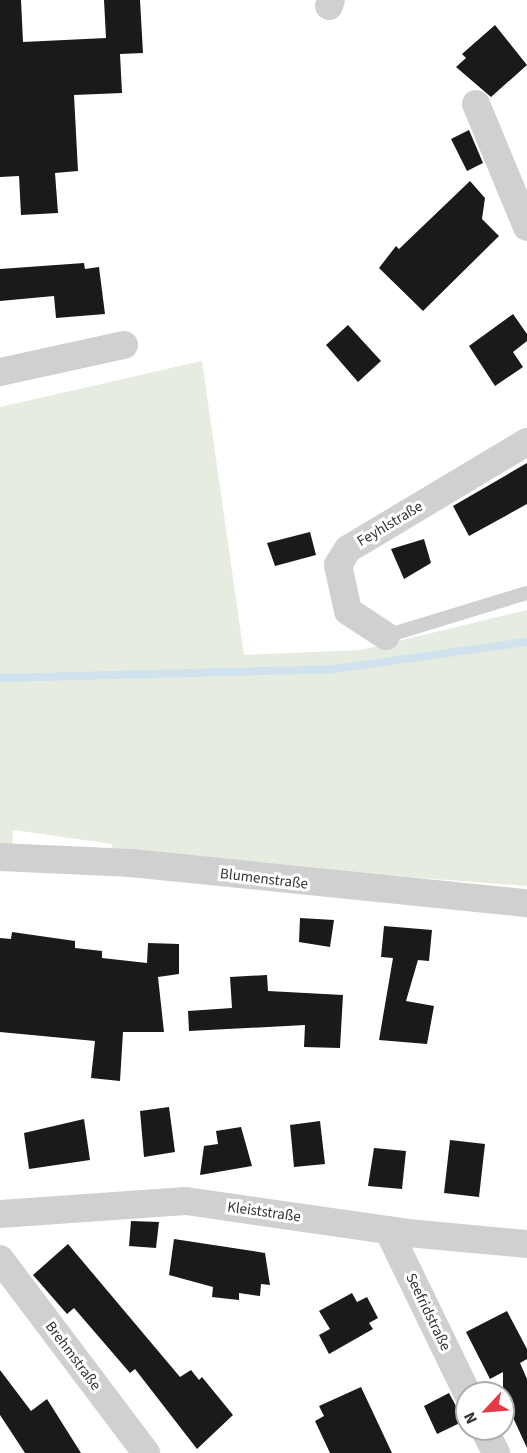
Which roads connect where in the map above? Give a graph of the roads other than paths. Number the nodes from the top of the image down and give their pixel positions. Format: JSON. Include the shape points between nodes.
{"nodes":[{"id":1,"x":476,"y":104,"type":"dead end"},
{"id":2,"x":527,"y":227,"type":"edge"},
{"id":3,"x":124,"y":345,"type":"dead end"},
{"id":4,"x":0,"y":372,"type":"edge"},
{"id":5,"x":527,"y":442,"type":"edge"},
{"id":6,"x":527,"y":593,"type":"edge"},
{"id":7,"x":386,"y":636,"type":"joint"},
{"id":8,"x":0,"y":857,"type":"edge"},
{"id":9,"x":527,"y":903,"type":"edge"},
{"id":10,"x":0,"y":1214,"type":"edge"},
{"id":11,"x":388,"y":1230,"type":"junction"},
{"id":12,"x":527,"y":1244,"type":"edge"},
{"id":13,"x":0,"y":1259,"type":"edge"},
{"id":14,"x":461,"y":1381,"type":"edge"},
{"id":15,"x":146,"y":1453,"type":"edge"}],
"edges":[{"from":1,"to":2,"type":"street"},
{"from":3,"to":4,"type":"street"},
{"from":5,"to":7,"type":"street","name":"Feyhlstraße","via":[[348,549],[339,565],[348,611]]},
{"from":6,"to":7,"type":"lane"},
{"from":8,"to":9,"type":"street","name":"Blumenstraße","via":[[130,863]]},
{"from":10,"to":11,"type":"street","name":"Kleiststraße","via":[[186,1201]]},
{"from":11,"to":12,"type":"street","name":"Kleiststraße"},
{"from":11,"to":14,"type":"street","name":"Seefridstraße"},
{"from":13,"to":15,"type":"street","name":"Brehmstraße"}]}
